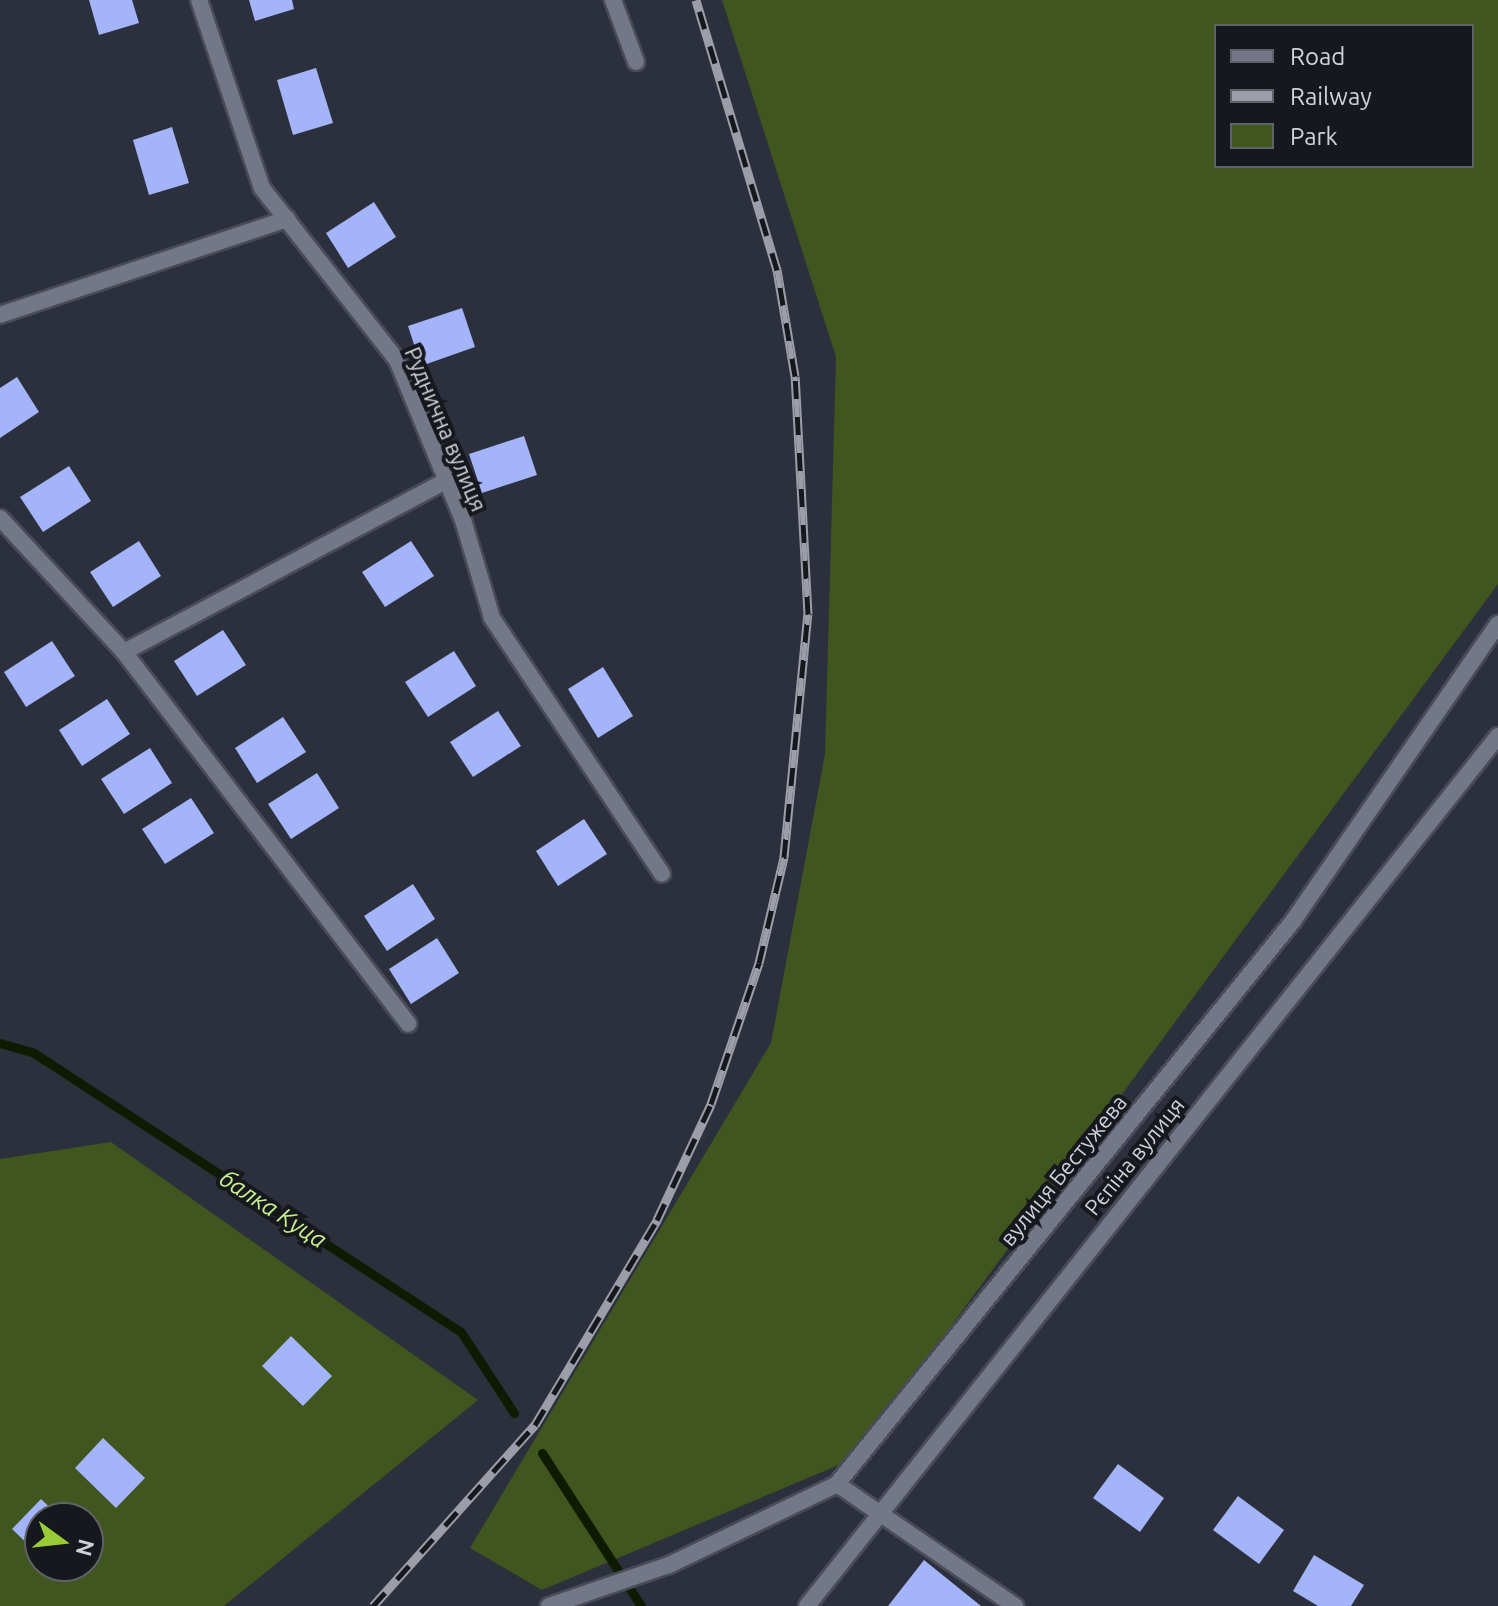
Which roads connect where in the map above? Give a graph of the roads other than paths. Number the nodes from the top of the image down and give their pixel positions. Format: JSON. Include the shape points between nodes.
{"nodes":[{"id":1,"x":199,"y":0,"type":"edge"},
{"id":2,"x":613,"y":0,"type":"edge"},
{"id":3,"x":636,"y":62,"type":"dead end"},
{"id":4,"x":287,"y":219,"type":"junction"},
{"id":5,"x":0,"y":315,"type":"edge"},
{"id":6,"x":447,"y":480,"type":"junction"},
{"id":7,"x":0,"y":518,"type":"edge"},
{"id":8,"x":1498,"y":624,"type":"edge"},
{"id":9,"x":124,"y":652,"type":"junction"},
{"id":10,"x":1498,"y":736,"type":"edge"},
{"id":11,"x":662,"y":874,"type":"dead end"},
{"id":12,"x":408,"y":1024,"type":"dead end"},
{"id":13,"x":837,"y":1484,"type":"junction"},
{"id":14,"x":878,"y":1512,"type":"junction"},
{"id":15,"x":549,"y":1606,"type":"edge"},
{"id":16,"x":807,"y":1606,"type":"edge"},
{"id":17,"x":1015,"y":1606,"type":"edge"}],
"edges":[{"from":1,"to":4,"type":"street","name":"Руднична вулиця","via":[[262,188]]},
{"from":2,"to":3,"type":"street"},
{"from":4,"to":5,"type":"street"},
{"from":4,"to":6,"type":"street","name":"Руднична вулиця","via":[[397,360]]},
{"from":6,"to":9,"type":"street"},
{"from":6,"to":11,"type":"street","name":"Руднична вулиця","via":[[492,618]]},
{"from":7,"to":9,"type":"street"},
{"from":8,"to":13,"type":"street","name":"вулиця Бестужева","via":[[1293,921]]},
{"from":9,"to":12,"type":"street"},
{"from":10,"to":14,"type":"street","name":"Рєпіна вулиця"},
{"from":13,"to":14,"type":"street"},
{"from":13,"to":15,"type":"street","name":"вулиця Бестужева","via":[[669,1565]]},
{"from":14,"to":16,"type":"street","name":"Рєпіна вулиця"},
{"from":14,"to":17,"type":"street"}]}
